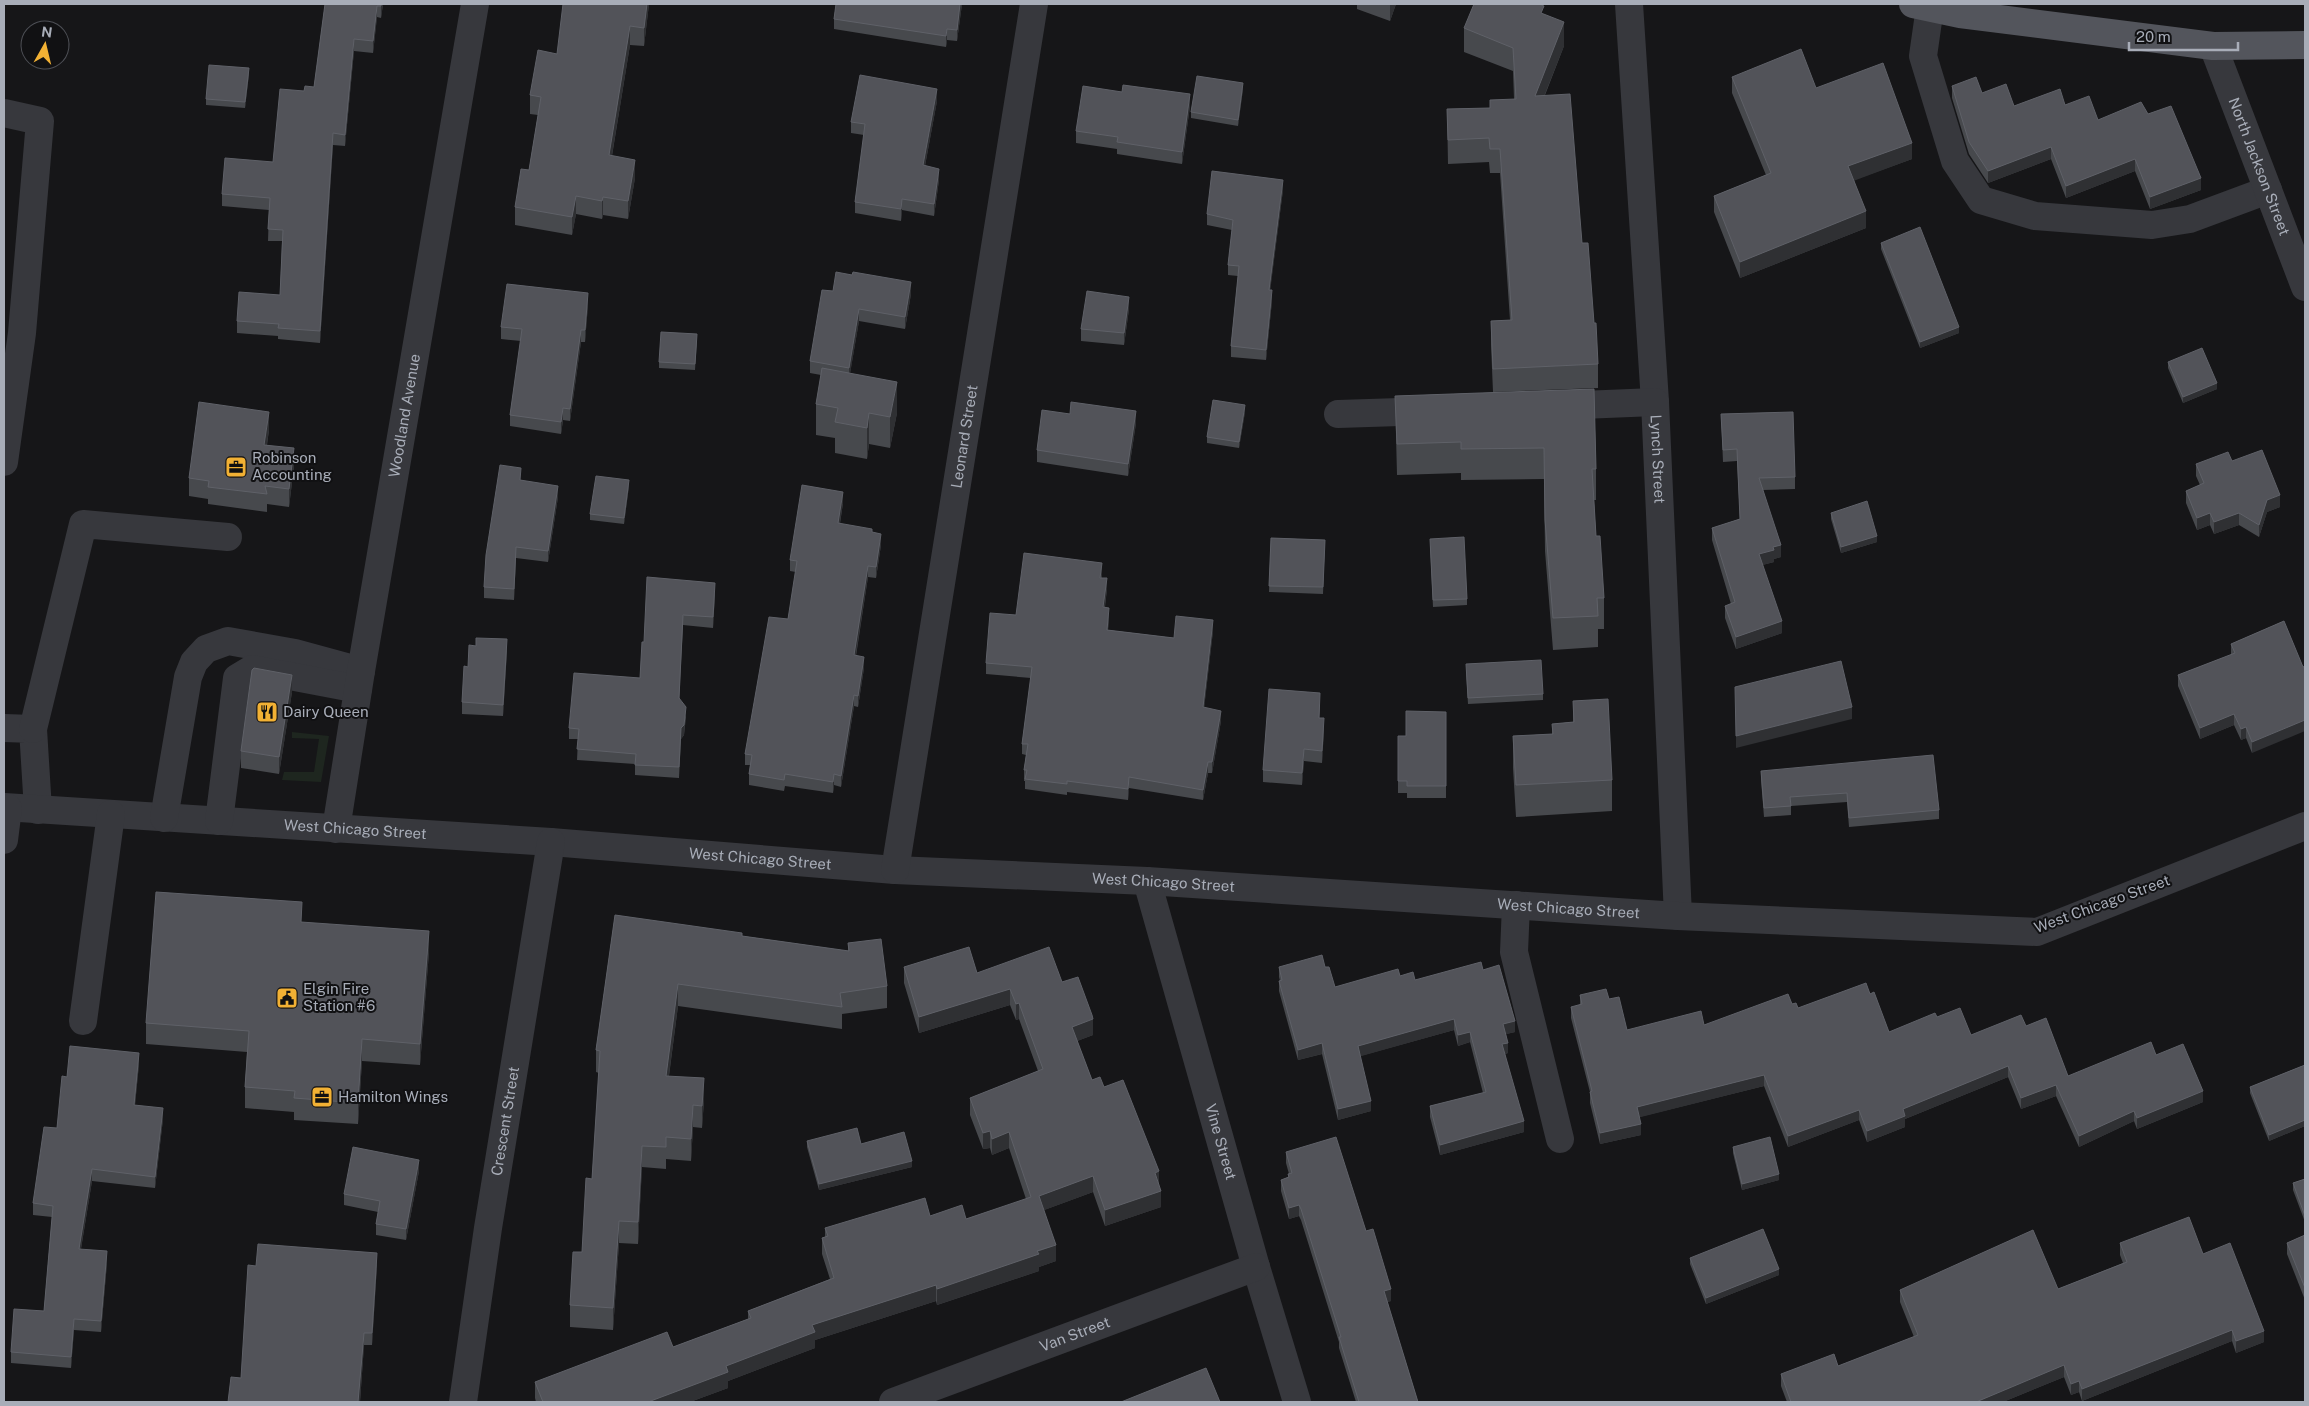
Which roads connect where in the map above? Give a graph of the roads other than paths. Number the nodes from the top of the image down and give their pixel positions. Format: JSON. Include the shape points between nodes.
{"nodes":[{"id":1,"x":475,"y":4,"type":"edge"},
{"id":2,"x":1034,"y":4,"type":"edge"},
{"id":3,"x":1629,"y":4,"type":"edge"},
{"id":4,"x":1922,"y":6,"type":"edge"},
{"id":5,"x":2305,"y":45,"type":"edge"},
{"id":6,"x":2213,"y":46,"type":"junction"},
{"id":7,"x":4,"y":113,"type":"edge"},
{"id":8,"x":2268,"y":190,"type":"junction"},
{"id":9,"x":2305,"y":287,"type":"edge"},
{"id":10,"x":14,"y":307,"type":"edge"},
{"id":11,"x":1655,"y":402,"type":"junction"},
{"id":12,"x":1536,"y":407,"type":"edge"},
{"id":13,"x":1457,"y":410,"type":"edge"},
{"id":14,"x":1338,"y":414,"type":"dead end"},
{"id":15,"x":4,"y":462,"type":"edge"},
{"id":16,"x":228,"y":537,"type":"dead end"},
{"id":17,"x":360,"y":680,"type":"junction"},
{"id":18,"x":4,"y":728,"type":"edge"},
{"id":19,"x":33,"y":729,"type":"junction"},
{"id":20,"x":6,"y":808,"type":"edge"},
{"id":21,"x":38,"y":810,"type":"junction"},
{"id":22,"x":111,"y":814,"type":"junction"},
{"id":23,"x":164,"y":818,"type":"junction"},
{"id":24,"x":219,"y":821,"type":"junction"},
{"id":25,"x":2305,"y":826,"type":"edge"},
{"id":26,"x":336,"y":829,"type":"junction"},
{"id":27,"x":4,"y":840,"type":"edge"},
{"id":28,"x":550,"y":842,"type":"junction"},
{"id":29,"x":895,"y":870,"type":"junction"},
{"id":30,"x":1147,"y":880,"type":"junction"},
{"id":31,"x":1516,"y":905,"type":"junction"},
{"id":32,"x":1678,"y":916,"type":"junction"},
{"id":33,"x":83,"y":1021,"type":"dead end"},
{"id":34,"x":1560,"y":1139,"type":"dead end"},
{"id":35,"x":1256,"y":1267,"type":"junction"},
{"id":36,"x":463,"y":1402,"type":"edge"},
{"id":37,"x":893,"y":1402,"type":"edge"},
{"id":38,"x":1297,"y":1402,"type":"edge"}],
"edges":[{"from":1,"to":17,"type":"street","name":"Woodland Avenue"},
{"from":2,"to":29,"type":"street","name":"Leonard Street"},
{"from":3,"to":11,"type":"street","name":"Lynch Street"},
{"from":4,"to":6,"type":"main road","via":[[1960,14]]},
{"from":4,"to":8,"type":"street","via":[[1924,56],[1955,161],[1981,200],[2035,216],[2152,225],[2190,219]]},
{"from":5,"to":6,"type":"main road"},
{"from":6,"to":8,"type":"street","name":"North Jackson Street"},
{"from":7,"to":10,"type":"street","via":[[40,121]]},
{"from":8,"to":9,"type":"street","name":"North Jackson Street"},
{"from":10,"to":15,"type":"street"},
{"from":11,"to":12,"type":"street"},
{"from":11,"to":32,"type":"street","name":"Lynch Street"},
{"from":13,"to":14,"type":"street"},
{"from":16,"to":19,"type":"street","via":[[82,524]]},
{"from":17,"to":23,"type":"street","via":[[295,653],[228,641],[206,649],[194,662],[188,677]]},
{"from":17,"to":24,"type":"street","via":[[252,668],[237,678]]},
{"from":17,"to":26,"type":"street","name":"Woodland Avenue"},
{"from":18,"to":19,"type":"street"},
{"from":19,"to":21,"type":"street"},
{"from":20,"to":21,"type":"street","name":"West Chicago Street"},
{"from":20,"to":27,"type":"street"},
{"from":21,"to":22,"type":"street","name":"West Chicago Street"},
{"from":22,"to":23,"type":"street","name":"West Chicago Street"},
{"from":22,"to":33,"type":"street"},
{"from":23,"to":24,"type":"street","name":"West Chicago Street"},
{"from":24,"to":26,"type":"street","name":"West Chicago Street"},
{"from":25,"to":32,"type":"street","name":"West Chicago Street","via":[[2037,932]]},
{"from":26,"to":28,"type":"street","name":"West Chicago Street"},
{"from":28,"to":29,"type":"street","name":"West Chicago Street"},
{"from":28,"to":36,"type":"street","name":"Crescent Street"},
{"from":29,"to":30,"type":"street","name":"West Chicago Street"},
{"from":30,"to":31,"type":"street","name":"West Chicago Street"},
{"from":30,"to":35,"type":"street","name":"Vine Street"},
{"from":31,"to":32,"type":"street","name":"West Chicago Street"},
{"from":31,"to":34,"type":"street","via":[[1514,952]]},
{"from":35,"to":37,"type":"street","name":"Van Street"},
{"from":35,"to":38,"type":"street","name":"Vine Street"}]}
